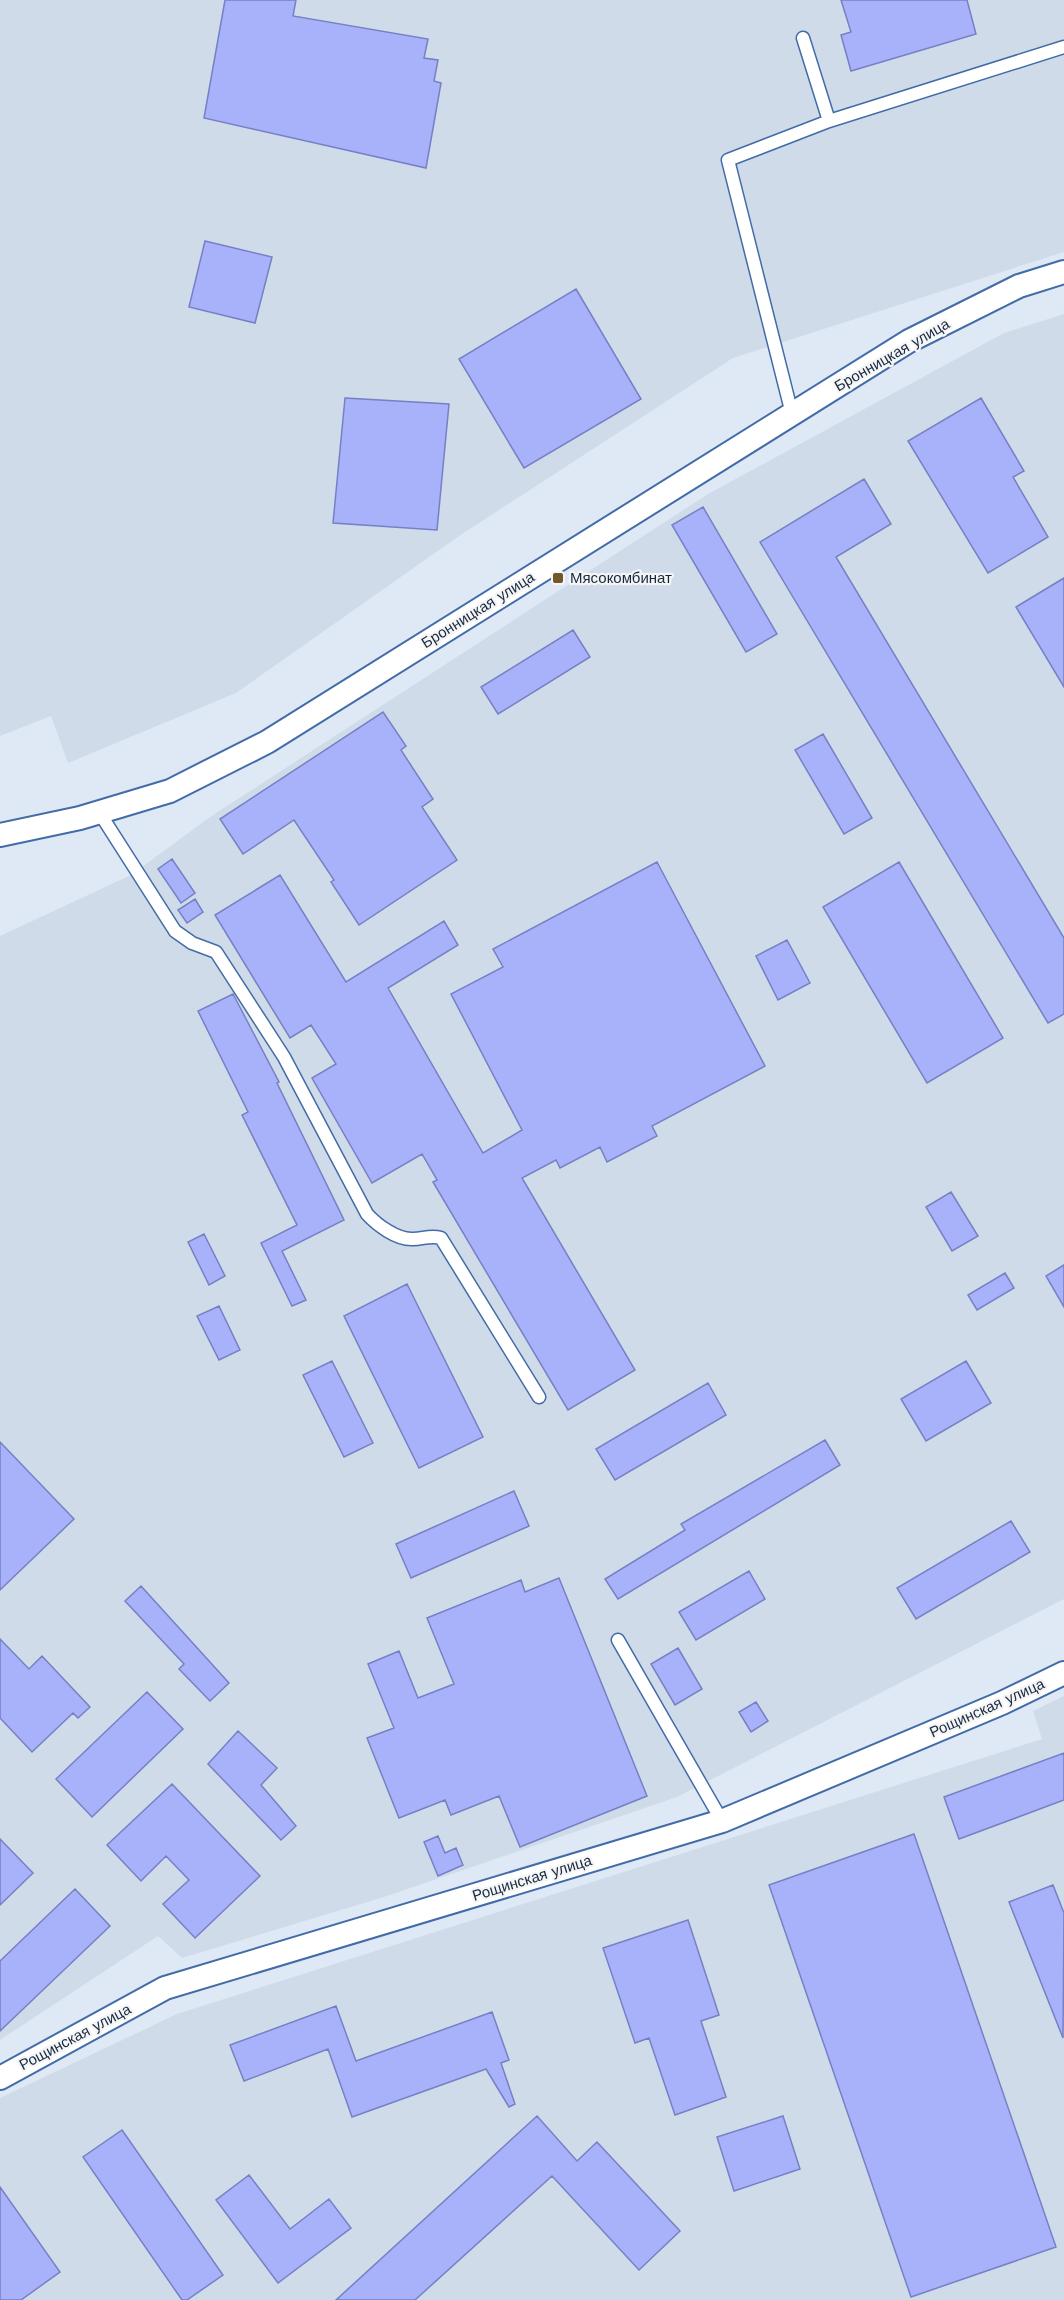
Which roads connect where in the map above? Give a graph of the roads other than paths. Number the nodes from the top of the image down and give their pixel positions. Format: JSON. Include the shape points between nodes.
{"nodes":[{"id":1,"x":803,"y":38,"type":"dead end"},
{"id":2,"x":1064,"y":47,"type":"edge"},
{"id":3,"x":829,"y":122,"type":"junction"},
{"id":4,"x":1064,"y":272,"type":"edge"},
{"id":5,"x":792,"y":414,"type":"junction"},
{"id":6,"x":99,"y":812,"type":"junction"},
{"id":7,"x":0,"y":835,"type":"edge"},
{"id":8,"x":539,"y":1398,"type":"dead end"},
{"id":9,"x":618,"y":1640,"type":"dead end"},
{"id":10,"x":1064,"y":1672,"type":"edge"},
{"id":11,"x":722,"y":1821,"type":"junction"},
{"id":12,"x":0,"y":2078,"type":"edge"}],
"edges":[{"from":1,"to":3,"type":"lane"},
{"from":2,"to":3,"type":"lane"},
{"from":3,"to":5,"type":"lane","via":[[728,160]]},
{"from":4,"to":5,"type":"street","name":"Бронницкая улица","via":[[1019,286],[909,341]]},
{"from":5,"to":6,"type":"street","name":"Бронницкая улица","via":[[267,742],[170,791]]},
{"from":6,"to":7,"type":"street","name":"Бронницкая улица"},
{"from":6,"to":8,"type":"lane","via":[[175,930],[192,943],[216,952],[285,1057],[367,1214],[376,1224],[411,1239],[428,1235],[441,1238]]},
{"from":9,"to":11,"type":"lane"},
{"from":10,"to":11,"type":"street","name":"Рощинская улица","via":[[1002,1703]]},
{"from":11,"to":12,"type":"street","name":"Рощинская улица","via":[[165,1989]]}]}
